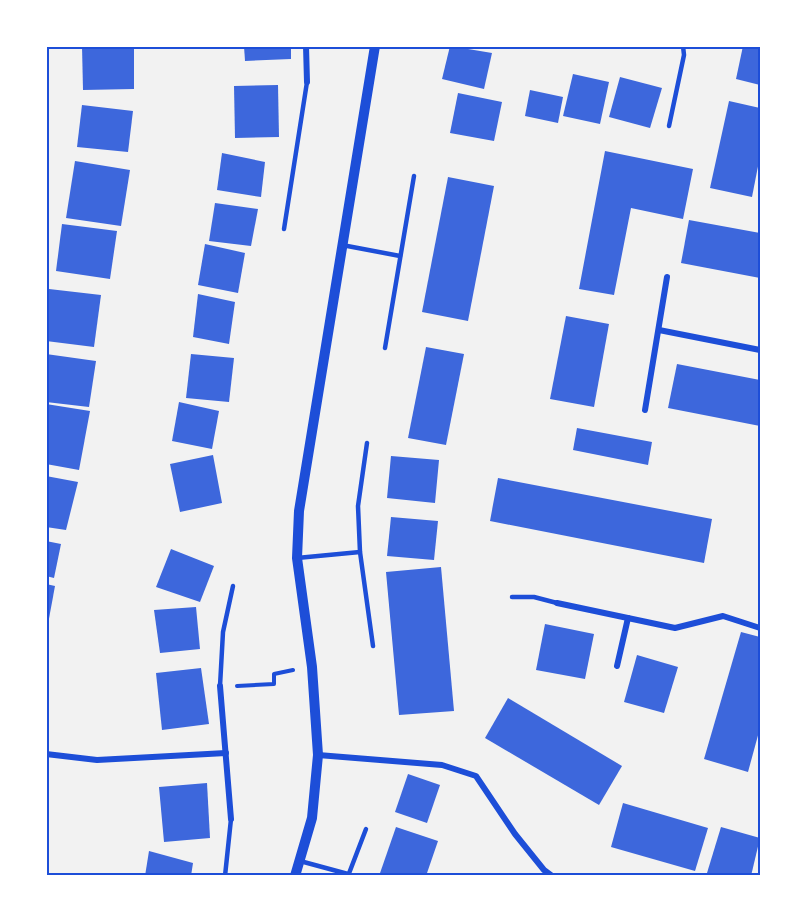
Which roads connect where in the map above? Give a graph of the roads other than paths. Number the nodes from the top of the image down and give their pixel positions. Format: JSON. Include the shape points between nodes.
{"nodes":[{"id":1,"x":306,"y":46,"type":"edge"},
{"id":2,"x":375,"y":46,"type":"edge"},
{"id":3,"x":682,"y":46,"type":"edge"},
{"id":4,"x":307,"y":82,"type":"joint"},
{"id":5,"x":669,"y":126,"type":"dead end"},
{"id":6,"x":414,"y":176,"type":"dead end"},
{"id":7,"x":284,"y":230,"type":"dead end"},
{"id":8,"x":342,"y":245,"type":"junction"},
{"id":9,"x":400,"y":256,"type":"junction"},
{"id":10,"x":667,"y":277,"type":"dead end"},
{"id":11,"x":659,"y":330,"type":"junction"},
{"id":12,"x":385,"y":348,"type":"dead end"},
{"id":13,"x":760,"y":350,"type":"edge"},
{"id":14,"x":645,"y":410,"type":"dead end"},
{"id":15,"x":367,"y":443,"type":"dead end"},
{"id":16,"x":360,"y":552,"type":"junction"},
{"id":17,"x":297,"y":558,"type":"junction"},
{"id":18,"x":233,"y":586,"type":"dead end"},
{"id":19,"x":512,"y":597,"type":"dead end"},
{"id":20,"x":557,"y":603,"type":"joint"},
{"id":21,"x":628,"y":618,"type":"junction"},
{"id":22,"x":760,"y":628,"type":"edge"},
{"id":23,"x":374,"y":646,"type":"dead end"},
{"id":24,"x":617,"y":666,"type":"dead end"},
{"id":25,"x":220,"y":686,"type":"joint"},
{"id":26,"x":226,"y":753,"type":"junction"},
{"id":27,"x":46,"y":754,"type":"edge"},
{"id":28,"x":318,"y":755,"type":"junction"},
{"id":29,"x":231,"y":819,"type":"joint"},
{"id":30,"x":366,"y":829,"type":"dead end"},
{"id":31,"x":300,"y":861,"type":"junction"},
{"id":32,"x":348,"y":875,"type":"edge"},
{"id":33,"x":225,"y":876,"type":"edge"},
{"id":34,"x":295,"y":876,"type":"edge"},
{"id":35,"x":552,"y":876,"type":"edge"}],
"edges":[{"from":1,"to":4,"type":"street"},
{"from":2,"to":8,"type":"street"},
{"from":3,"to":5,"type":"lane","via":[[684,55]]},
{"from":4,"to":7,"type":"lane"},
{"from":6,"to":9,"type":"lane"},
{"from":8,"to":9,"type":"lane"},
{"from":8,"to":17,"type":"street","via":[[299,511]]},
{"from":9,"to":12,"type":"lane"},
{"from":10,"to":11,"type":"street"},
{"from":11,"to":13,"type":"street"},
{"from":11,"to":14,"type":"street"},
{"from":15,"to":16,"type":"lane","via":[[358,506]]},
{"from":16,"to":17,"type":"lane"},
{"from":16,"to":23,"type":"lane"},
{"from":17,"to":28,"type":"street","via":[[312,667]]},
{"from":18,"to":25,"type":"lane","via":[[223,632]]},
{"from":19,"to":20,"type":"lane"},
{"from":20,"to":21,"type":"street"},
{"from":21,"to":22,"type":"street","via":[[675,628],[723,616]]},
{"from":21,"to":24,"type":"street"},
{"from":25,"to":26,"type":"street"},
{"from":26,"to":27,"type":"street","via":[[96,760]]},
{"from":26,"to":29,"type":"street"},
{"from":28,"to":31,"type":"street","via":[[312,818]]},
{"from":28,"to":35,"type":"street","via":[[442,765],[476,776],[515,834]]},
{"from":29,"to":33,"type":"lane"},
{"from":30,"to":32,"type":"lane"},
{"from":31,"to":32,"type":"lane"},
{"from":31,"to":34,"type":"street"}]}
